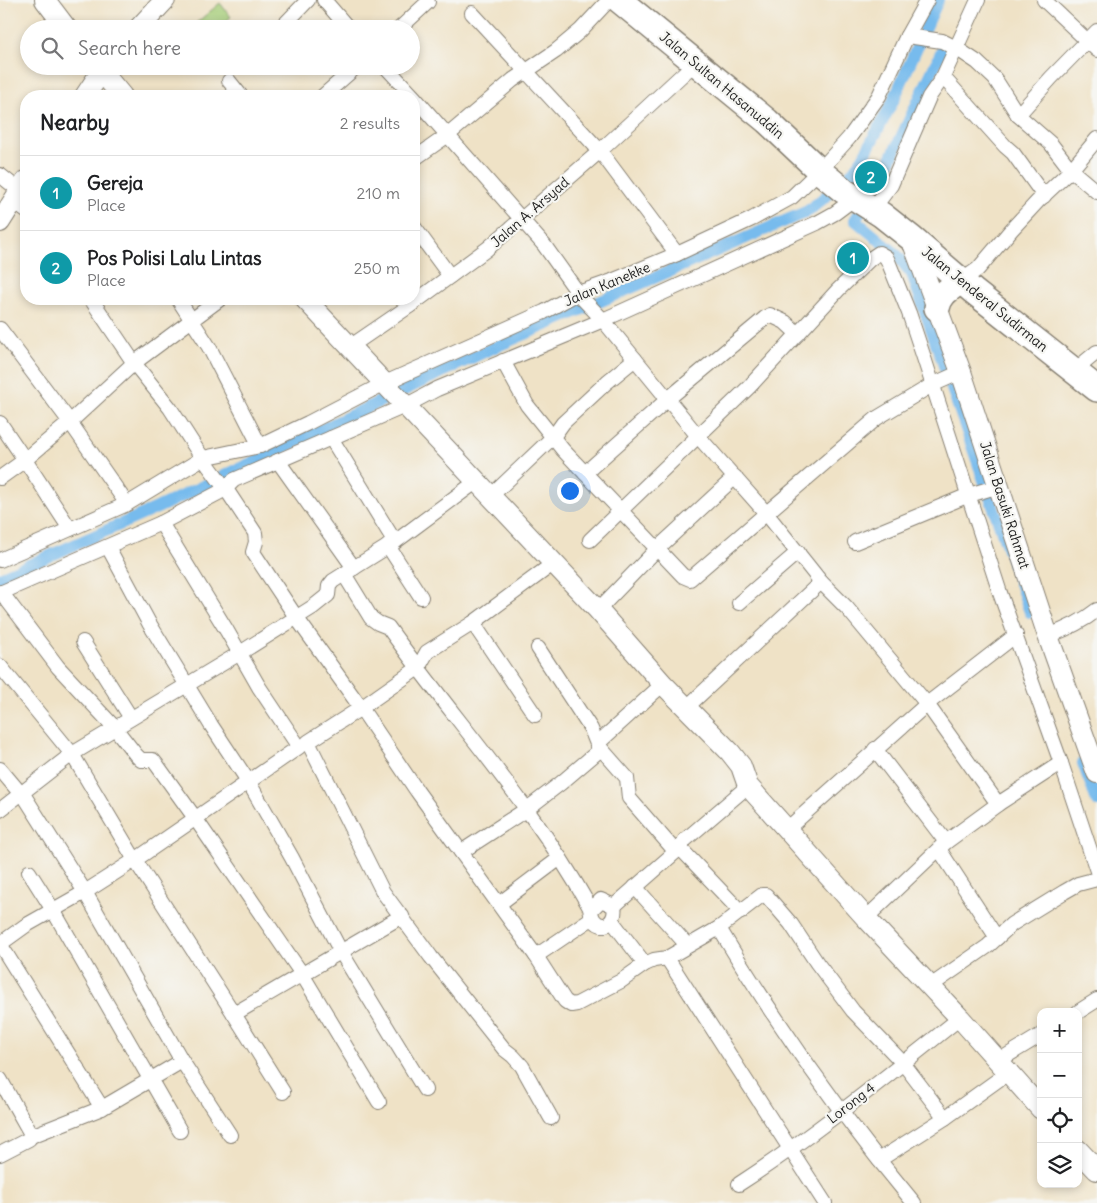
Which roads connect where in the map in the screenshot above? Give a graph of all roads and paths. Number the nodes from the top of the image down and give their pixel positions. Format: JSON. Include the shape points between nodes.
{"nodes":[{"id":1,"x":45,"y":0,"type":"edge"},
{"id":2,"x":165,"y":0,"type":"edge"},
{"id":3,"x":308,"y":0,"type":"edge"},
{"id":4,"x":324,"y":0,"type":"edge"},
{"id":5,"x":609,"y":0,"type":"edge"},
{"id":6,"x":619,"y":0,"type":"edge"},
{"id":7,"x":978,"y":0,"type":"edge"},
{"id":8,"x":1044,"y":0,"type":"edge"},
{"id":9,"x":428,"y":2,"type":"dead end"},
{"id":10,"x":923,"y":2,"type":"edge"},
{"id":11,"x":472,"y":12,"type":"dead end"},
{"id":12,"x":60,"y":20,"type":"edge"},
{"id":13,"x":146,"y":20,"type":"edge"},
{"id":14,"x":289,"y":20,"type":"edge"},
{"id":15,"x":341,"y":20,"type":"edge"},
{"id":16,"x":409,"y":20,"type":"edge"},
{"id":17,"x":908,"y":36,"type":"junction"},
{"id":18,"x":1094,"y":40,"type":"edge"},
{"id":19,"x":956,"y":48,"type":"junction"},
{"id":20,"x":696,"y":62,"type":"junction"},
{"id":21,"x":528,"y":71,"type":"junction"},
{"id":22,"x":96,"y":75,"type":"edge"},
{"id":23,"x":106,"y":75,"type":"edge"},
{"id":24,"x":346,"y":75,"type":"edge"},
{"id":25,"x":393,"y":75,"type":"edge"},
{"id":26,"x":943,"y":77,"type":"junction"},
{"id":27,"x":229,"y":80,"type":"dead end"},
{"id":28,"x":88,"y":90,"type":"edge"},
{"id":29,"x":117,"y":90,"type":"edge"},
{"id":30,"x":236,"y":90,"type":"edge"},
{"id":31,"x":330,"y":90,"type":"edge"},
{"id":32,"x":407,"y":90,"type":"edge"},
{"id":33,"x":420,"y":105,"type":"edge"},
{"id":34,"x":1018,"y":115,"type":"junction"},
{"id":35,"x":448,"y":135,"type":"junction"},
{"id":36,"x":1097,"y":139,"type":"edge"},
{"id":37,"x":600,"y":151,"type":"junction"},
{"id":38,"x":420,"y":155,"type":"edge"},
{"id":39,"x":1071,"y":170,"type":"junction"},
{"id":40,"x":821,"y":171,"type":"junction"},
{"id":41,"x":0,"y":175,"type":"edge"},
{"id":42,"x":1097,"y":192,"type":"edge"},
{"id":43,"x":20,"y":195,"type":"edge"},
{"id":44,"x":1044,"y":196,"type":"junction"},
{"id":45,"x":20,"y":197,"type":"edge"},
{"id":46,"x":859,"y":200,"type":"junction"},
{"id":47,"x":521,"y":219,"type":"junction"},
{"id":48,"x":0,"y":222,"type":"edge"},
{"id":49,"x":420,"y":235,"type":"edge"},
{"id":50,"x":911,"y":238,"type":"junction"},
{"id":51,"x":677,"y":254,"type":"junction"},
{"id":52,"x":450,"y":276,"type":"junction"},
{"id":53,"x":961,"y":281,"type":"junction"},
{"id":54,"x":420,"y":294,"type":"edge"},
{"id":55,"x":579,"y":295,"type":"junction"},
{"id":56,"x":95,"y":305,"type":"edge"},
{"id":57,"x":182,"y":305,"type":"edge"},
{"id":58,"x":212,"y":305,"type":"edge"},
{"id":59,"x":311,"y":305,"type":"edge"},
{"id":60,"x":402,"y":305,"type":"edge"},
{"id":61,"x":937,"y":308,"type":"junction"},
{"id":62,"x":600,"y":317,"type":"junction"},
{"id":63,"x":192,"y":320,"type":"junction"},
{"id":64,"x":0,"y":329,"type":"edge"},
{"id":65,"x":798,"y":334,"type":"junction"},
{"id":66,"x":351,"y":346,"type":"junction"},
{"id":67,"x":1097,"y":352,"type":"edge"},
{"id":68,"x":635,"y":359,"type":"junction"},
{"id":69,"x":503,"y":361,"type":"junction"},
{"id":70,"x":134,"y":363,"type":"junction"},
{"id":71,"x":1074,"y":371,"type":"junction"},
{"id":72,"x":957,"y":374,"type":"junction"},
{"id":73,"x":932,"y":384,"type":"junction"},
{"id":74,"x":1097,"y":390,"type":"edge"},
{"id":75,"x":395,"y":394,"type":"junction"},
{"id":76,"x":668,"y":399,"type":"junction"},
{"id":77,"x":70,"y":422,"type":"junction"},
{"id":78,"x":0,"y":423,"type":"edge"},
{"id":79,"x":697,"y":435,"type":"junction"},
{"id":80,"x":553,"y":437,"type":"junction"},
{"id":81,"x":331,"y":438,"type":"junction"},
{"id":82,"x":260,"y":446,"type":"junction"},
{"id":83,"x":25,"y":460,"type":"junction"},
{"id":84,"x":205,"y":461,"type":"junction"},
{"id":85,"x":278,"y":461,"type":"junction"},
{"id":86,"x":585,"y":473,"type":"junction"},
{"id":87,"x":735,"y":477,"type":"junction"},
{"id":88,"x":0,"y":478,"type":"edge"},
{"id":89,"x":477,"y":480,"type":"junction"},
{"id":90,"x":224,"y":488,"type":"junction"},
{"id":91,"x":994,"y":488,"type":"junction"},
{"id":92,"x":969,"y":494,"type":"junction"},
{"id":93,"x":491,"y":496,"type":"junction"},
{"id":94,"x":127,"y":504,"type":"junction"},
{"id":95,"x":620,"y":509,"type":"junction"},
{"id":96,"x":766,"y":513,"type":"junction"},
{"id":97,"x":161,"y":523,"type":"junction"},
{"id":98,"x":70,"y":529,"type":"junction"},
{"id":99,"x":590,"y":540,"type":"dead end"},
{"id":100,"x":856,"y":542,"type":"dead end"},
{"id":101,"x":392,"y":544,"type":"junction"},
{"id":102,"x":108,"y":547,"type":"junction"},
{"id":103,"x":658,"y":548,"type":"junction"},
{"id":104,"x":798,"y":552,"type":"junction"},
{"id":105,"x":0,"y":560,"type":"edge"},
{"id":106,"x":554,"y":563,"type":"junction"},
{"id":107,"x":349,"y":571,"type":"junction"},
{"id":108,"x":821,"y":582,"type":"junction"},
{"id":109,"x":1,"y":592,"type":"edge"},
{"id":110,"x":421,"y":597,"type":"dead end"},
{"id":111,"x":739,"y":604,"type":"dead end"},
{"id":112,"x":598,"y":610,"type":"junction"},
{"id":113,"x":1097,"y":610,"type":"edge"},
{"id":114,"x":296,"y":617,"type":"junction"},
{"id":115,"x":472,"y":623,"type":"junction"},
{"id":116,"x":1016,"y":635,"type":"junction"},
{"id":117,"x":1048,"y":636,"type":"junction"},
{"id":118,"x":83,"y":642,"type":"dead end"},
{"id":119,"x":538,"y":648,"type":"dead end"},
{"id":120,"x":240,"y":653,"type":"junction"},
{"id":121,"x":0,"y":666,"type":"edge"},
{"id":122,"x":418,"y":668,"type":"junction"},
{"id":123,"x":186,"y":684,"type":"junction"},
{"id":124,"x":663,"y":684,"type":"junction"},
{"id":125,"x":927,"y":704,"type":"junction"},
{"id":126,"x":362,"y":708,"type":"junction"},
{"id":127,"x":686,"y":708,"type":"junction"},
{"id":128,"x":535,"y":715,"type":"dead end"},
{"id":129,"x":131,"y":718,"type":"junction"},
{"id":130,"x":115,"y":728,"type":"junction"},
{"id":131,"x":304,"y":744,"type":"junction"},
{"id":132,"x":599,"y":746,"type":"junction"},
{"id":133,"x":876,"y":749,"type":"junction"},
{"id":134,"x":72,"y":754,"type":"junction"},
{"id":135,"x":1061,"y":763,"type":"junction"},
{"id":136,"x":0,"y":769,"type":"edge"},
{"id":137,"x":1097,"y":773,"type":"edge"},
{"id":138,"x":248,"y":781,"type":"junction"},
{"id":139,"x":748,"y":786,"type":"junction"},
{"id":140,"x":22,"y":794,"type":"junction"},
{"id":141,"x":998,"y":804,"type":"junction"},
{"id":142,"x":527,"y":809,"type":"junction"},
{"id":143,"x":0,"y":810,"type":"edge"},
{"id":144,"x":195,"y":818,"type":"junction"},
{"id":145,"x":786,"y":830,"type":"junction"},
{"id":146,"x":942,"y":846,"type":"junction"},
{"id":147,"x":678,"y":849,"type":"junction"},
{"id":148,"x":461,"y":852,"type":"junction"},
{"id":149,"x":560,"y":858,"type":"junction"},
{"id":150,"x":135,"y":860,"type":"junction"},
{"id":151,"x":1097,"y":871,"type":"edge"},
{"id":152,"x":28,"y":872,"type":"dead end"},
{"id":153,"x":1097,"y":879,"type":"edge"},
{"id":154,"x":635,"y":887,"type":"junction"},
{"id":155,"x":84,"y":892,"type":"junction"},
{"id":156,"x":499,"y":904,"type":"junction"},
{"id":157,"x":614,"y":906,"type":"junction"},
{"id":158,"x":53,"y":910,"type":"junction"},
{"id":159,"x":741,"y":912,"type":"junction"},
{"id":160,"x":591,"y":914,"type":"junction"},
{"id":161,"x":402,"y":916,"type":"junction"},
{"id":162,"x":866,"y":918,"type":"junction"},
{"id":163,"x":612,"y":921,"type":"junction"},
{"id":164,"x":719,"y":928,"type":"junction"},
{"id":165,"x":997,"y":938,"type":"junction"},
{"id":166,"x":0,"y":944,"type":"edge"},
{"id":167,"x":687,"y":946,"type":"junction"},
{"id":168,"x":341,"y":952,"type":"junction"},
{"id":169,"x":536,"y":956,"type":"junction"},
{"id":170,"x":667,"y":958,"type":"junction"},
{"id":171,"x":646,"y":964,"type":"junction"},
{"id":172,"x":302,"y":974,"type":"junction"},
{"id":173,"x":929,"y":987,"type":"junction"},
{"id":174,"x":1097,"y":1000,"type":"edge"},
{"id":175,"x":1082,"y":1009,"type":"edge"},
{"id":176,"x":234,"y":1014,"type":"junction"},
{"id":177,"x":960,"y":1018,"type":"junction"},
{"id":178,"x":1037,"y":1038,"type":"edge"},
{"id":179,"x":182,"y":1061,"type":"junction"},
{"id":180,"x":904,"y":1063,"type":"junction"},
{"id":181,"x":1004,"y":1067,"type":"junction"},
{"id":182,"x":0,"y":1079,"type":"edge"},
{"id":183,"x":150,"y":1080,"type":"junction"},
{"id":184,"x":425,"y":1090,"type":"dead end"},
{"id":185,"x":283,"y":1092,"type":"dead end"},
{"id":186,"x":379,"y":1102,"type":"dead end"},
{"id":187,"x":1037,"y":1105,"type":"edge"},
{"id":188,"x":102,"y":1108,"type":"junction"},
{"id":189,"x":841,"y":1111,"type":"junction"},
{"id":190,"x":551,"y":1118,"type":"dead end"},
{"id":191,"x":945,"y":1118,"type":"junction"},
{"id":192,"x":180,"y":1131,"type":"dead end"},
{"id":193,"x":230,"y":1135,"type":"dead end"},
{"id":194,"x":31,"y":1136,"type":"junction"},
{"id":195,"x":790,"y":1149,"type":"junction"},
{"id":196,"x":0,"y":1154,"type":"edge"},
{"id":197,"x":1082,"y":1154,"type":"edge"},
{"id":198,"x":879,"y":1160,"type":"junction"},
{"id":199,"x":1097,"y":1170,"type":"edge"},
{"id":200,"x":739,"y":1184,"type":"dead end"},
{"id":201,"x":825,"y":1203,"type":"edge"},
{"id":202,"x":914,"y":1203,"type":"edge"}],
"edges":[{"from":1,"to":12,"type":"street"},
{"from":2,"to":13,"type":"street"},
{"from":3,"to":14,"type":"street"},
{"from":4,"to":15,"type":"street"},
{"from":5,"to":21,"type":"street","via":[[580,31]]},
{"from":6,"to":20,"type":"highway","name":"Jalan Sultan Hasanuddin"},
{"from":7,"to":19,"type":"street"},
{"from":8,"to":18,"type":"street"},
{"from":9,"to":16,"type":"street"},
{"from":10,"to":17,"type":"street","name":"Jalan Kanekke"},
{"from":11,"to":21,"type":"street"},
{"from":17,"to":19,"type":"street","via":[[942,41]]},
{"from":17,"to":40,"type":"street","name":"Jalan Kanekke","via":[[879,96]]},
{"from":18,"to":34,"type":"street","via":[[1051,78]]},
{"from":19,"to":26,"type":"street"},
{"from":19,"to":34,"type":"street","via":[[995,79]]},
{"from":20,"to":37,"type":"street","name":"Jalan A. Arsyad"},
{"from":20,"to":40,"type":"highway","name":"Jalan Sultan Hasanuddin"},
{"from":21,"to":35,"type":"street"},
{"from":21,"to":37,"type":"street"},
{"from":22,"to":28,"type":"street"},
{"from":23,"to":29,"type":"street"},
{"from":24,"to":31,"type":"street"},
{"from":25,"to":32,"type":"street"},
{"from":26,"to":44,"type":"street","via":[[1014,153]]},
{"from":26,"to":46,"type":"street","via":[[929,97],[891,185]]},
{"from":27,"to":30,"type":"street"},
{"from":33,"to":35,"type":"street"},
{"from":34,"to":39,"type":"street","via":[[1051,144]]},
{"from":35,"to":38,"type":"street"},
{"from":35,"to":47,"type":"street"},
{"from":36,"to":39,"type":"street"},
{"from":37,"to":47,"type":"street","name":"Jalan A. Arsyad"},
{"from":37,"to":51,"type":"street"},
{"from":39,"to":42,"type":"street"},
{"from":39,"to":44,"type":"street"},
{"from":40,"to":46,"type":"highway","name":"Jalan Sultan Hasanuddin"},
{"from":40,"to":51,"type":"street","name":"Jalan Kanekke","via":[[792,197]]},
{"from":41,"to":43,"type":"street"},
{"from":44,"to":53,"type":"street","via":[[978,270]]},
{"from":45,"to":48,"type":"street"},
{"from":46,"to":50,"type":"highway","name":"Jalan Jenderal Sudirman"},
{"from":46,"to":62,"type":"street","via":[[816,223]]},
{"from":47,"to":52,"type":"street","name":"Jalan A. Arsyad"},
{"from":47,"to":55,"type":"street","via":[[544,244]]},
{"from":49,"to":52,"type":"street"},
{"from":50,"to":53,"type":"highway","name":"Jalan Jenderal Sudirman"},
{"from":50,"to":61,"type":"street","name":"Jalan Basuki Rahmat"},
{"from":51,"to":55,"type":"street","name":"Jalan Kanekke"},
{"from":52,"to":54,"type":"street","name":"Jalan A. Arsyad"},
{"from":53,"to":61,"type":"highway","via":[[947,290]]},
{"from":53,"to":71,"type":"highway","name":"Jalan Jenderal Sudirman"},
{"from":55,"to":62,"type":"street"},
{"from":55,"to":75,"type":"street","name":"Jalan Kanekke"},
{"from":56,"to":70,"type":"street"},
{"from":57,"to":63,"type":"street"},
{"from":58,"to":63,"type":"street"},
{"from":59,"to":66,"type":"street"},
{"from":60,"to":66,"type":"street","name":"Jalan A. Arsyad"},
{"from":61,"to":72,"type":"street","name":"Jalan Basuki Rahmat"},
{"from":62,"to":68,"type":"street"},
{"from":62,"to":69,"type":"street"},
{"from":63,"to":70,"type":"street"},
{"from":63,"to":82,"type":"street"},
{"from":64,"to":77,"type":"street"},
{"from":65,"to":73,"type":"street","via":[[870,259],[883,254],[906,304]]},
{"from":65,"to":76,"type":"street","via":[[770,315]]},
{"from":65,"to":79,"type":"street","via":[[749,387]]},
{"from":66,"to":75,"type":"street"},
{"from":67,"to":71,"type":"street"},
{"from":68,"to":76,"type":"street"},
{"from":68,"to":80,"type":"street","via":[[563,422]]},
{"from":69,"to":75,"type":"street","via":[[437,390]]},
{"from":69,"to":80,"type":"street","via":[[527,405]]},
{"from":70,"to":77,"type":"street"},
{"from":70,"to":84,"type":"street","via":[[170,408]]},
{"from":71,"to":74,"type":"highway","name":"Jalan Jenderal Sudirman"},
{"from":72,"to":73,"type":"street"},
{"from":72,"to":91,"type":"street","name":"Jalan Basuki Rahmat"},
{"from":73,"to":92,"type":"street"},
{"from":73,"to":96,"type":"street","via":[[877,418]]},
{"from":75,"to":81,"type":"street","via":[[371,420]]},
{"from":75,"to":82,"type":"street","via":[[308,423]]},
{"from":75,"to":89,"type":"street"},
{"from":76,"to":79,"type":"street"},
{"from":76,"to":86,"type":"street"},
{"from":77,"to":83,"type":"street"},
{"from":77,"to":94,"type":"street"},
{"from":78,"to":83,"type":"street"},
{"from":79,"to":87,"type":"street"},
{"from":79,"to":95,"type":"street"},
{"from":80,"to":86,"type":"street"},
{"from":80,"to":93,"type":"street"},
{"from":81,"to":85,"type":"street"},
{"from":81,"to":101,"type":"street"},
{"from":82,"to":84,"type":"street"},
{"from":83,"to":88,"type":"street"},
{"from":83,"to":98,"type":"street"},
{"from":84,"to":90,"type":"street"},
{"from":84,"to":94,"type":"street"},
{"from":85,"to":90,"type":"street","via":[[234,480]]},
{"from":85,"to":107,"type":"street"},
{"from":86,"to":95,"type":"street"},
{"from":87,"to":96,"type":"street"},
{"from":87,"to":103,"type":"street"},
{"from":89,"to":93,"type":"street"},
{"from":89,"to":101,"type":"street"},
{"from":90,"to":97,"type":"street"},
{"from":90,"to":114,"type":"street","via":[[255,533],[252,552]]},
{"from":91,"to":92,"type":"street"},
{"from":91,"to":117,"type":"street","name":"Jalan Basuki Rahmat"},
{"from":92,"to":100,"type":"street"},
{"from":92,"to":116,"type":"street"},
{"from":93,"to":106,"type":"street"},
{"from":94,"to":98,"type":"street"},
{"from":95,"to":99,"type":"street"},
{"from":95,"to":103,"type":"street"},
{"from":96,"to":103,"type":"street","via":[[690,579],[683,576]]},
{"from":96,"to":104,"type":"street"},
{"from":97,"to":102,"type":"street"},
{"from":97,"to":120,"type":"street"},
{"from":98,"to":105,"type":"street"},
{"from":101,"to":107,"type":"street"},
{"from":101,"to":110,"type":"street"},
{"from":102,"to":109,"type":"street"},
{"from":102,"to":123,"type":"street"},
{"from":103,"to":112,"type":"street"},
{"from":104,"to":108,"type":"street"},
{"from":104,"to":111,"type":"street"},
{"from":106,"to":112,"type":"street"},
{"from":106,"to":115,"type":"street"},
{"from":107,"to":114,"type":"street","via":[[330,584],[329,593],[322,601]]},
{"from":107,"to":122,"type":"street","via":[[371,618],[388,627]]},
{"from":108,"to":125,"type":"street","via":[[847,608]]},
{"from":108,"to":127,"type":"street"},
{"from":109,"to":130,"type":"street","via":[[58,667]]},
{"from":112,"to":124,"type":"street"},
{"from":113,"to":117,"type":"street","via":[[1085,620]]},
{"from":114,"to":120,"type":"street"},
{"from":114,"to":126,"type":"street"},
{"from":115,"to":122,"type":"street","via":[[426,652]]},
{"from":115,"to":128,"type":"street"},
{"from":116,"to":125,"type":"street"},
{"from":116,"to":135,"type":"street"},
{"from":117,"to":137,"type":"street","name":"Jalan Basuki Rahmat"},
{"from":118,"to":129,"type":"street"},
{"from":119,"to":132,"type":"street"},
{"from":120,"to":123,"type":"street"},
{"from":120,"to":131,"type":"street","via":[[259,687]]},
{"from":121,"to":134,"type":"street"},
{"from":122,"to":126,"type":"street"},
{"from":122,"to":142,"type":"street"},
{"from":123,"to":129,"type":"street"},
{"from":123,"to":138,"type":"street"},
{"from":124,"to":127,"type":"street"},
{"from":124,"to":132,"type":"street"},
{"from":125,"to":133,"type":"street"},
{"from":125,"to":141,"type":"street"},
{"from":126,"to":131,"type":"street"},
{"from":126,"to":148,"type":"street"},
{"from":127,"to":139,"type":"street","via":[[730,752],[741,766]]},
{"from":129,"to":130,"type":"street"},
{"from":130,"to":134,"type":"street"},
{"from":130,"to":144,"type":"street","via":[[140,758],[152,760],[157,765]]},
{"from":131,"to":138,"type":"street"},
{"from":131,"to":161,"type":"street","via":[[383,892]]},
{"from":132,"to":142,"type":"street","via":[[561,784]]},
{"from":132,"to":147,"type":"street","via":[[627,778],[628,798]]},
{"from":133,"to":145,"type":"street"},
{"from":133,"to":146,"type":"street"},
{"from":134,"to":140,"type":"street"},
{"from":134,"to":150,"type":"street"},
{"from":135,"to":141,"type":"street"},
{"from":135,"to":151,"type":"street"},
{"from":136,"to":140,"type":"street"},
{"from":138,"to":144,"type":"street"},
{"from":138,"to":168,"type":"street"},
{"from":139,"to":145,"type":"street"},
{"from":139,"to":147,"type":"street"},
{"from":140,"to":143,"type":"street"},
{"from":140,"to":155,"type":"street"},
{"from":141,"to":146,"type":"street"},
{"from":142,"to":148,"type":"street"},
{"from":142,"to":149,"type":"street"},
{"from":144,"to":150,"type":"street"},
{"from":144,"to":172,"type":"street"},
{"from":145,"to":162,"type":"street"},
{"from":146,"to":162,"type":"street"},
{"from":146,"to":165,"type":"street"},
{"from":147,"to":154,"type":"street"},
{"from":147,"to":159,"type":"street"},
{"from":148,"to":156,"type":"street"},
{"from":149,"to":156,"type":"street"},
{"from":149,"to":160,"type":"street"},
{"from":150,"to":155,"type":"street"},
{"from":150,"to":176,"type":"street"},
{"from":152,"to":158,"type":"street"},
{"from":153,"to":165,"type":"street","via":[[1064,892],[1012,924]]},
{"from":154,"to":157,"type":"street"},
{"from":154,"to":167,"type":"street"},
{"from":155,"to":158,"type":"street"},
{"from":155,"to":179,"type":"street"},
{"from":156,"to":169,"type":"street"},
{"from":157,"to":160,"type":"street","via":[[601,900]]},
{"from":157,"to":163,"type":"street","via":[[616,914]]},
{"from":158,"to":166,"type":"street"},
{"from":158,"to":183,"type":"street"},
{"from":159,"to":164,"type":"street"},
{"from":159,"to":180,"type":"street","via":[[762,895],[774,902],[853,1011]]},
{"from":160,"to":163,"type":"street","via":[[598,924]]},
{"from":160,"to":169,"type":"street"},
{"from":161,"to":168,"type":"street"},
{"from":161,"to":190,"type":"street","via":[[504,1049],[518,1060]]},
{"from":162,"to":173,"type":"street"},
{"from":163,"to":171,"type":"street"},
{"from":164,"to":167,"type":"street"},
{"from":164,"to":189,"type":"street","via":[[787,1035]]},
{"from":165,"to":173,"type":"street"},
{"from":166,"to":188,"type":"street"},
{"from":167,"to":170,"type":"street"},
{"from":168,"to":172,"type":"street"},
{"from":168,"to":184,"type":"street"},
{"from":169,"to":171,"type":"street","via":[[565,1001],[571,1005],[586,1001]]},
{"from":170,"to":171,"type":"street"},
{"from":170,"to":195,"type":"street"},
{"from":172,"to":176,"type":"street"},
{"from":172,"to":186,"type":"street"},
{"from":173,"to":177,"type":"street"},
{"from":174,"to":175,"type":"street"},
{"from":176,"to":185,"type":"street"},
{"from":177,"to":180,"type":"street","name":"Lorong 4"},
{"from":177,"to":181,"type":"street"},
{"from":178,"to":181,"type":"street"},
{"from":179,"to":183,"type":"street"},
{"from":179,"to":193,"type":"street"},
{"from":180,"to":189,"type":"street","name":"Lorong 4"},
{"from":180,"to":191,"type":"street"},
{"from":181,"to":187,"type":"street"},
{"from":181,"to":191,"type":"street"},
{"from":182,"to":194,"type":"street"},
{"from":183,"to":188,"type":"street"},
{"from":183,"to":192,"type":"street"},
{"from":188,"to":194,"type":"street"},
{"from":189,"to":195,"type":"street","name":"Lorong 4"},
{"from":189,"to":198,"type":"street"},
{"from":191,"to":198,"type":"street"},
{"from":194,"to":196,"type":"street"},
{"from":195,"to":200,"type":"street","name":"Lorong 4"},
{"from":195,"to":201,"type":"street"},
{"from":197,"to":199,"type":"street"},
{"from":198,"to":202,"type":"street"}]}
